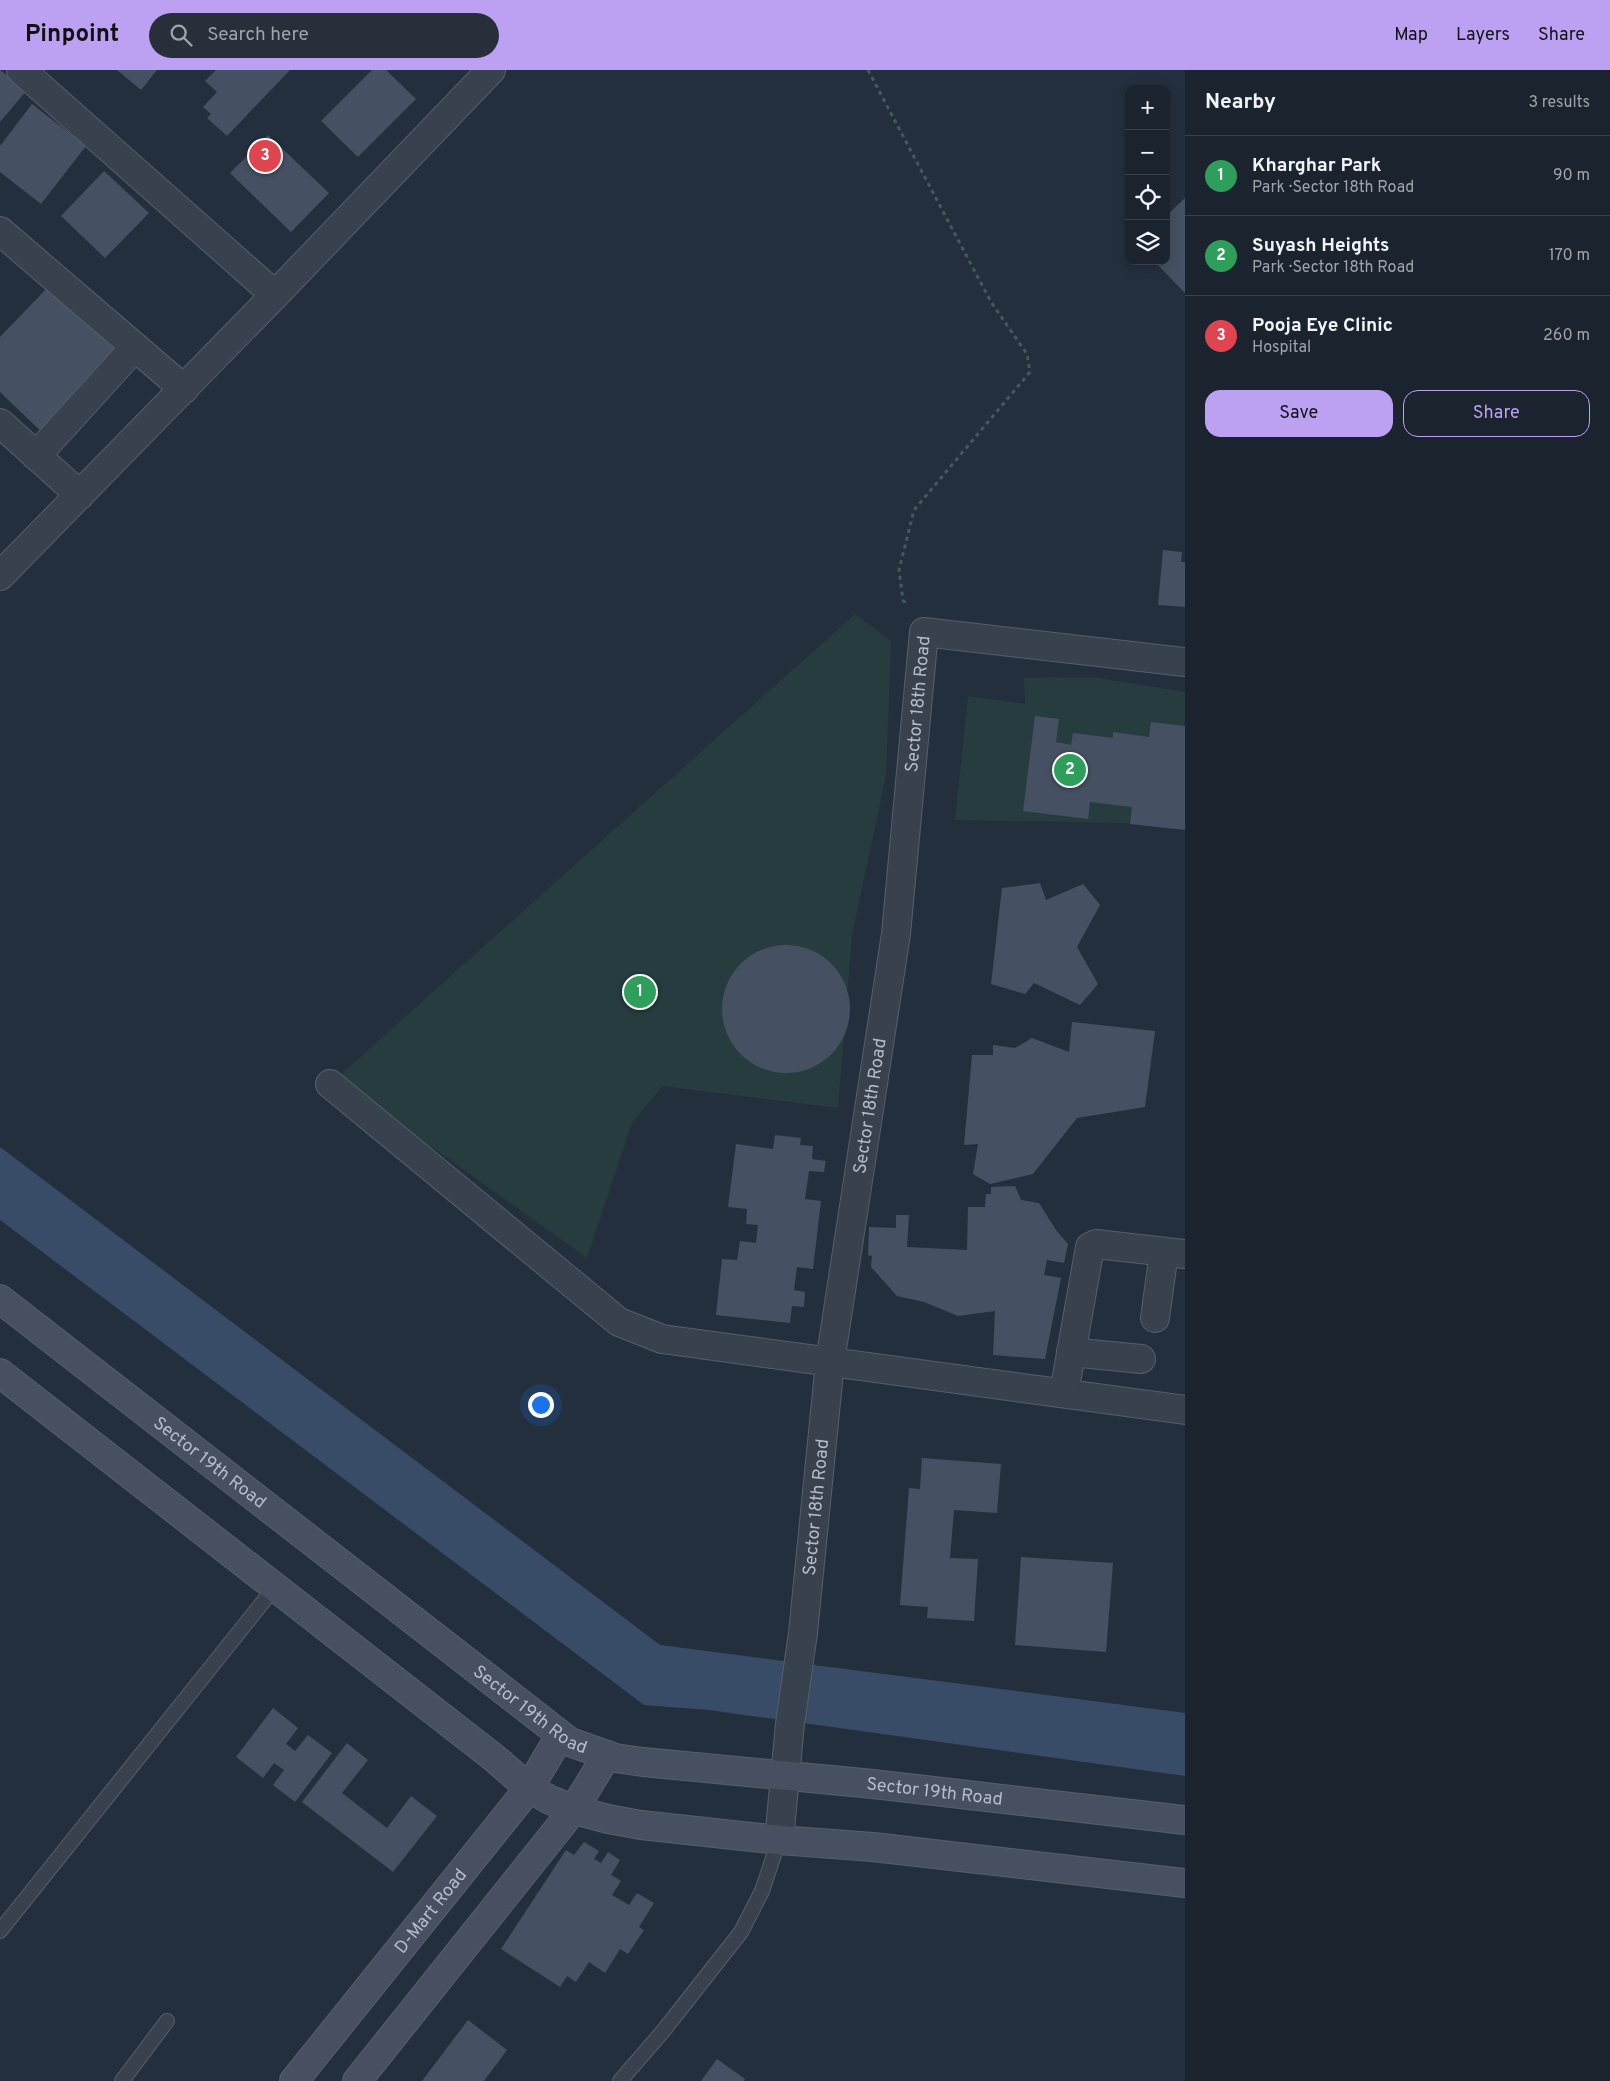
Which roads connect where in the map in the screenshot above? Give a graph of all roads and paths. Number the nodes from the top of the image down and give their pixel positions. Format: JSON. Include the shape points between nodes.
{"nodes":[{"id":1,"x":21,"y":70,"type":"edge"},
{"id":2,"x":491,"y":70,"type":"edge"},
{"id":3,"x":868,"y":70,"type":"edge"},
{"id":4,"x":0,"y":231,"type":"edge"},
{"id":5,"x":275,"y":296,"type":"junction"},
{"id":6,"x":135,"y":346,"type":"junction"},
{"id":7,"x":184,"y":389,"type":"junction"},
{"id":8,"x":0,"y":422,"type":"edge"},
{"id":9,"x":36,"y":456,"type":"junction"},
{"id":10,"x":80,"y":495,"type":"junction"},
{"id":11,"x":0,"y":576,"type":"edge"},
{"id":12,"x":924,"y":632,"type":"junction"},
{"id":13,"x":1185,"y":662,"type":"edge"},
{"id":14,"x":330,"y":1084,"type":"dead end"},
{"id":15,"x":1174,"y":1253,"type":"edge"},
{"id":16,"x":0,"y":1299,"type":"edge"},
{"id":17,"x":1155,"y":1318,"type":"dead end"},
{"id":18,"x":1071,"y":1352,"type":"junction"},
{"id":19,"x":1141,"y":1359,"type":"dead end"},
{"id":20,"x":830,"y":1362,"type":"junction"},
{"id":21,"x":0,"y":1373,"type":"edge"},
{"id":22,"x":1064,"y":1394,"type":"junction"},
{"id":23,"x":1185,"y":1410,"type":"edge"},
{"id":24,"x":276,"y":1587,"type":"junction"},
{"id":25,"x":560,"y":1736,"type":"junction"},
{"id":26,"x":607,"y":1755,"type":"junction"},
{"id":27,"x":786,"y":1775,"type":"junction"},
{"id":28,"x":529,"y":1788,"type":"junction"},
{"id":29,"x":574,"y":1809,"type":"junction"},
{"id":30,"x":1185,"y":1820,"type":"edge"},
{"id":31,"x":779,"y":1840,"type":"junction"},
{"id":32,"x":1185,"y":1883,"type":"edge"},
{"id":33,"x":0,"y":1931,"type":"edge"},
{"id":34,"x":167,"y":2022,"type":"dead end"},
{"id":35,"x":122,"y":2081,"type":"edge"},
{"id":36,"x":294,"y":2081,"type":"edge"},
{"id":37,"x":357,"y":2081,"type":"edge"},
{"id":38,"x":620,"y":2081,"type":"edge"}],
"edges":[{"from":1,"to":5,"type":"street"},
{"from":2,"to":5,"type":"street"},
{"from":3,"to":12,"type":"path","via":[[991,302],[1027,354],[1030,372],[914,510],[899,570],[903,600]]},
{"from":4,"to":6,"type":"street"},
{"from":5,"to":7,"type":"street"},
{"from":6,"to":7,"type":"street"},
{"from":6,"to":9,"type":"street"},
{"from":7,"to":10,"type":"street"},
{"from":8,"to":9,"type":"street"},
{"from":9,"to":10,"type":"street"},
{"from":10,"to":11,"type":"street"},
{"from":12,"to":13,"type":"street","name":"Sector 18th Road"},
{"from":12,"to":20,"type":"street","name":"Sector 18th Road","via":[[896,934]]},
{"from":14,"to":20,"type":"street","via":[[619,1322],[662,1339]]},
{"from":15,"to":17,"type":"street"},
{"from":15,"to":18,"type":"street","via":[[1096,1244],[1090,1247]]},
{"from":16,"to":25,"type":"main road","name":"Sector 19th Road"},
{"from":18,"to":19,"type":"street"},
{"from":18,"to":22,"type":"street"},
{"from":20,"to":22,"type":"street"},
{"from":20,"to":27,"type":"street","name":"Sector 18th Road"},
{"from":21,"to":24,"type":"main road"},
{"from":22,"to":23,"type":"street"},
{"from":24,"to":28,"type":"main road"},
{"from":24,"to":33,"type":"lane"},
{"from":25,"to":26,"type":"main road","name":"Sector 19th Road"},
{"from":25,"to":28,"type":"main road","name":"D-Mart Road"},
{"from":26,"to":27,"type":"main road","name":"Sector 19th Road","via":[[643,1762]]},
{"from":26,"to":29,"type":"main road"},
{"from":27,"to":30,"type":"main road","name":"Sector 19th Road"},
{"from":27,"to":31,"type":"street","name":"Sector 18th Road"},
{"from":28,"to":29,"type":"main road"},
{"from":28,"to":36,"type":"main road","name":"D-Mart Road"},
{"from":29,"to":31,"type":"main road","via":[[608,1820],[641,1825]]},
{"from":29,"to":37,"type":"main road"},
{"from":31,"to":32,"type":"main road","via":[[883,1848]]},
{"from":31,"to":38,"type":"lane","via":[[762,1892],[741,1932]]},
{"from":34,"to":35,"type":"lane"}]}
